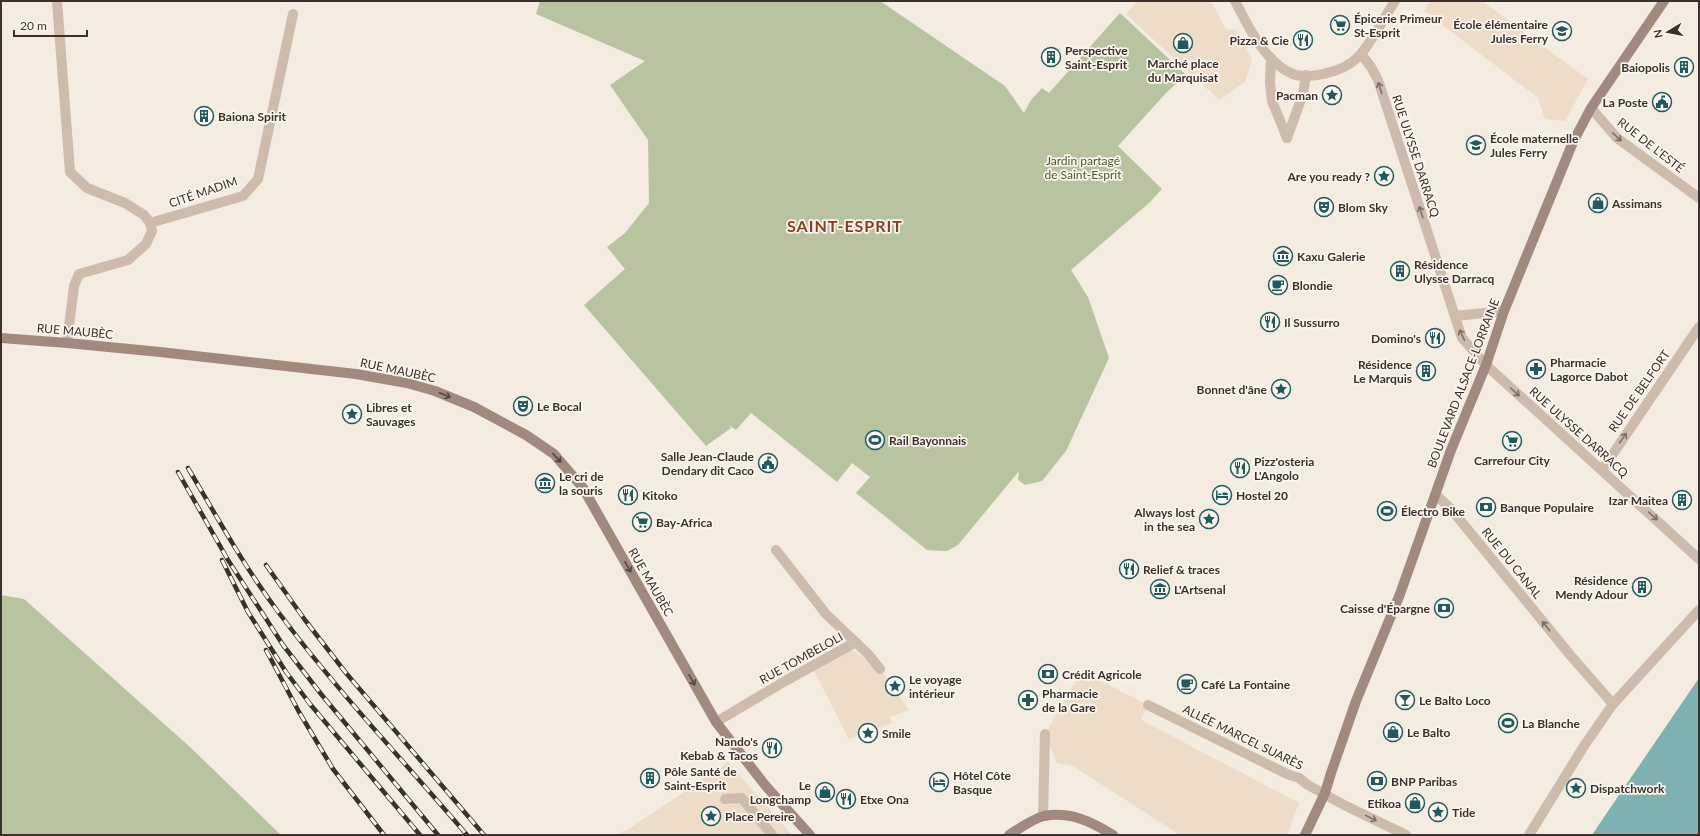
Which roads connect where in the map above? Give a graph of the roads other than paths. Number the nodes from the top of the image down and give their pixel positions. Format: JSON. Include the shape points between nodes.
{"nodes":[{"id":1,"x":58,"y":1,"type":"edge"},
{"id":2,"x":1235,"y":1,"type":"edge"},
{"id":3,"x":1395,"y":1,"type":"edge"},
{"id":4,"x":1664,"y":1,"type":"edge"},
{"id":5,"x":293,"y":14,"type":"dead end"},
{"id":6,"x":1361,"y":54,"type":"junction"},
{"id":7,"x":1271,"y":58,"type":"junction"},
{"id":8,"x":1306,"y":75,"type":"junction"},
{"id":9,"x":1592,"y":108,"type":"junction"},
{"id":10,"x":1699,"y":198,"type":"edge"},
{"id":11,"x":150,"y":223,"type":"junction"},
{"id":12,"x":1504,"y":311,"type":"junction"},
{"id":13,"x":1455,"y":316,"type":"junction"},
{"id":14,"x":1699,"y":328,"type":"edge"},
{"id":15,"x":1,"y":338,"type":"edge"},
{"id":16,"x":67,"y":343,"type":"junction"},
{"id":17,"x":1486,"y":365,"type":"junction"},
{"id":18,"x":1602,"y":470,"type":"junction"},
{"id":19,"x":1436,"y":495,"type":"junction"},
{"id":20,"x":776,"y":550,"type":"dead end"},
{"id":21,"x":1699,"y":559,"type":"edge"},
{"id":22,"x":1699,"y":610,"type":"edge"},
{"id":23,"x":856,"y":642,"type":"junction"},
{"id":24,"x":880,"y":669,"type":"dead end"},
{"id":25,"x":1613,"y":704,"type":"junction"},
{"id":26,"x":1148,"y":705,"type":"dead end"},
{"id":27,"x":716,"y":722,"type":"junction"},
{"id":28,"x":1045,"y":734,"type":"dead end"},
{"id":29,"x":1325,"y":793,"type":"junction"},
{"id":30,"x":725,"y":799,"type":"dead end"},
{"id":31,"x":1043,"y":816,"type":"junction"},
{"id":32,"x":772,"y":835,"type":"edge"},
{"id":33,"x":810,"y":835,"type":"edge"},
{"id":34,"x":1009,"y":835,"type":"edge"},
{"id":35,"x":1113,"y":835,"type":"edge"},
{"id":36,"x":1305,"y":835,"type":"edge"},
{"id":37,"x":1406,"y":835,"type":"edge"},
{"id":38,"x":1529,"y":835,"type":"edge"}],
"edges":[{"from":1,"to":11,"type":"street","via":[[70,172],[87,188],[125,203],[144,215]]},
{"from":2,"to":7,"type":"street"},
{"from":3,"to":6,"type":"street"},
{"from":4,"to":9,"type":"main road","name":"BOULEVARD ALSACE-LORRAINE"},
{"from":5,"to":11,"type":"street","name":"CITÉ MADIM","via":[[258,180],[243,196]]},
{"from":6,"to":8,"type":"street","via":[[1350,65],[1334,72]]},
{"from":13,"to":6,"type":"street","name":"RUE ULYSSE DARRACQ","one_way":true,"via":[[1378,80]]},
{"from":7,"to":8,"type":"street","via":[[1294,74]]},
{"from":7,"to":8,"type":"street","via":[[1272,101],[1287,138],[1303,94]]},
{"from":9,"to":10,"type":"street","name":"RUE DE L'ESTÉ","one_way":true,"via":[[1617,138]]},
{"from":9,"to":12,"type":"main road","name":"BOULEVARD ALSACE-LORRAINE","via":[[1573,142]]},
{"from":11,"to":16,"type":"street","via":[[152,231],[146,244],[128,260],[79,274],[74,286]]},
{"from":12,"to":13,"type":"street"},
{"from":12,"to":17,"type":"main road","name":"BOULEVARD ALSACE-LORRAINE"},
{"from":17,"to":13,"type":"street","name":"RUE ULYSSE DARRACQ","one_way":true,"via":[[1462,338]]},
{"from":18,"to":14,"type":"street","name":"RUE DE BELFORT","one_way":true},
{"from":15,"to":16,"type":"main road","name":"RUE MAUBÈC"},
{"from":16,"to":27,"type":"main road","name":"RUE MAUBÈC","one_way":true,"via":[[356,374],[407,383],[474,407],[526,435],[554,454],[583,488]]},
{"from":17,"to":18,"type":"street","name":"RUE ULYSSE DARRACQ","one_way":true},
{"from":17,"to":19,"type":"main road","name":"BOULEVARD ALSACE-LORRAINE","via":[[1451,450]]},
{"from":18,"to":21,"type":"street","name":"RUE ULYSSE DARRACQ","one_way":true},
{"from":25,"to":19,"type":"street","name":"RUE DU CANAL","one_way":true,"via":[[1451,509]]},
{"from":19,"to":29,"type":"main road","name":"BOULEVARD ALSACE-LORRAINE","via":[[1400,594],[1356,701]]},
{"from":20,"to":23,"type":"street","name":"RUE TOMBELOLI","via":[[826,614]]},
{"from":22,"to":25,"type":"street"},
{"from":23,"to":24,"type":"street"},
{"from":23,"to":27,"type":"street","name":"RUE TOMBELOLI"},
{"from":25,"to":38,"type":"street"},
{"from":26,"to":29,"type":"street","name":"ALLÉE MARCEL SUARÈS"},
{"from":27,"to":33,"type":"main road","name":"RUE MAUBÈC","via":[[760,779]]},
{"from":28,"to":31,"type":"street"},
{"from":29,"to":36,"type":"main road","name":"BOULEVARD ALSACE-LORRAINE"},
{"from":29,"to":37,"type":"street","name":"ALLÉE MARCEL SUARÈS","one_way":true},
{"from":30,"to":32,"type":"street","via":[[742,798]]},
{"from":31,"to":34,"type":"main road"},
{"from":31,"to":35,"type":"main road","via":[[1063,814],[1085,819]]}]}
